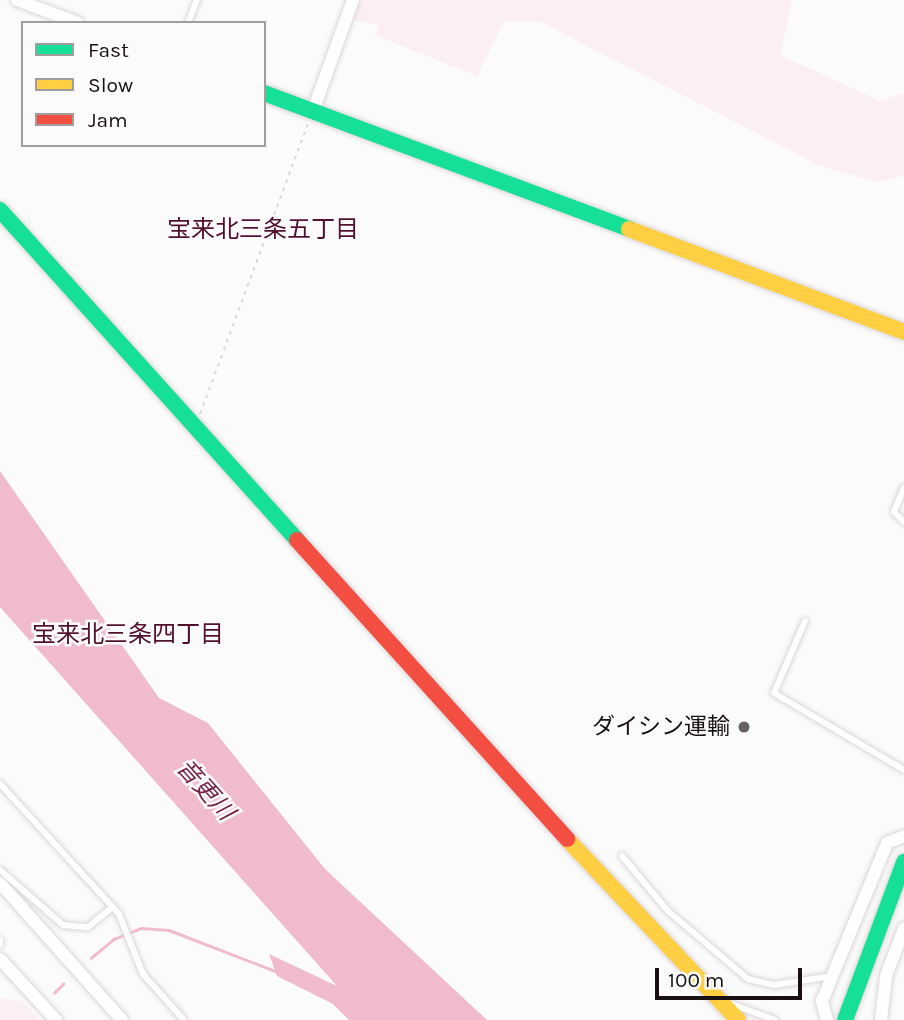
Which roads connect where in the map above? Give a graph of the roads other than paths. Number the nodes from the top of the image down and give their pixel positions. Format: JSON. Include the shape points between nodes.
{"nodes":[{"id":1,"x":17,"y":0,"type":"edge"},
{"id":2,"x":197,"y":0,"type":"edge"},
{"id":3,"x":353,"y":0,"type":"edge"},
{"id":4,"x":73,"y":21,"type":"edge"},
{"id":5,"x":189,"y":21,"type":"edge"},
{"id":6,"x":266,"y":94,"type":"edge"},
{"id":7,"x":313,"y":111,"type":"junction"},
{"id":8,"x":0,"y":210,"type":"edge"},
{"id":9,"x":904,"y":332,"type":"edge"},
{"id":10,"x":904,"y":488,"type":"edge"},
{"id":11,"x":904,"y":522,"type":"edge"},
{"id":12,"x":805,"y":621,"type":"dead end"},
{"id":13,"x":904,"y":770,"type":"edge"},
{"id":14,"x":0,"y":784,"type":"edge"},
{"id":15,"x":904,"y":836,"type":"edge"},
{"id":16,"x":622,"y":856,"type":"dead end"},
{"id":17,"x":904,"y":862,"type":"edge"},
{"id":18,"x":0,"y":870,"type":"edge"},
{"id":19,"x":0,"y":883,"type":"edge"},
{"id":20,"x":113,"y":907,"type":"junction"},
{"id":21,"x":904,"y":928,"type":"edge"},
{"id":22,"x":0,"y":960,"type":"edge"},
{"id":23,"x":832,"y":976,"type":"junction"},
{"id":24,"x":714,"y":1000,"type":"junction"},
{"id":25,"x":56,"y":1020,"type":"edge"},
{"id":26,"x":122,"y":1020,"type":"edge"},
{"id":27,"x":184,"y":1020,"type":"edge"},
{"id":28,"x":738,"y":1020,"type":"edge"},
{"id":29,"x":775,"y":1020,"type":"edge"},
{"id":30,"x":827,"y":1020,"type":"edge"},
{"id":31,"x":845,"y":1020,"type":"edge"},
{"id":32,"x":881,"y":1020,"type":"edge"}],
"edges":[{"from":1,"to":4,"type":"street"},
{"from":2,"to":5,"type":"lane"},
{"from":3,"to":7,"type":"street"},
{"from":6,"to":7,"type":"street"},
{"from":7,"to":9,"type":"street"},
{"from":8,"to":24,"type":"street"},
{"from":10,"to":11,"type":"lane","via":[[894,512]]},
{"from":12,"to":13,"type":"lane","via":[[774,693]]},
{"from":14,"to":20,"type":"lane"},
{"from":15,"to":23,"type":"street","via":[[887,843]]},
{"from":16,"to":23,"type":"lane","via":[[667,911],[748,979],[774,985]]},
{"from":17,"to":31,"type":"street"},
{"from":18,"to":20,"type":"lane","via":[[63,925],[88,927]]},
{"from":19,"to":26,"type":"street"},
{"from":20,"to":27,"type":"lane","via":[[143,974]]},
{"from":21,"to":32,"type":"street","via":[[886,976]]},
{"from":22,"to":25,"type":"street"},
{"from":23,"to":30,"type":"street","via":[[822,1001]]},
{"from":24,"to":28,"type":"street"},
{"from":24,"to":29,"type":"lane"}]}
